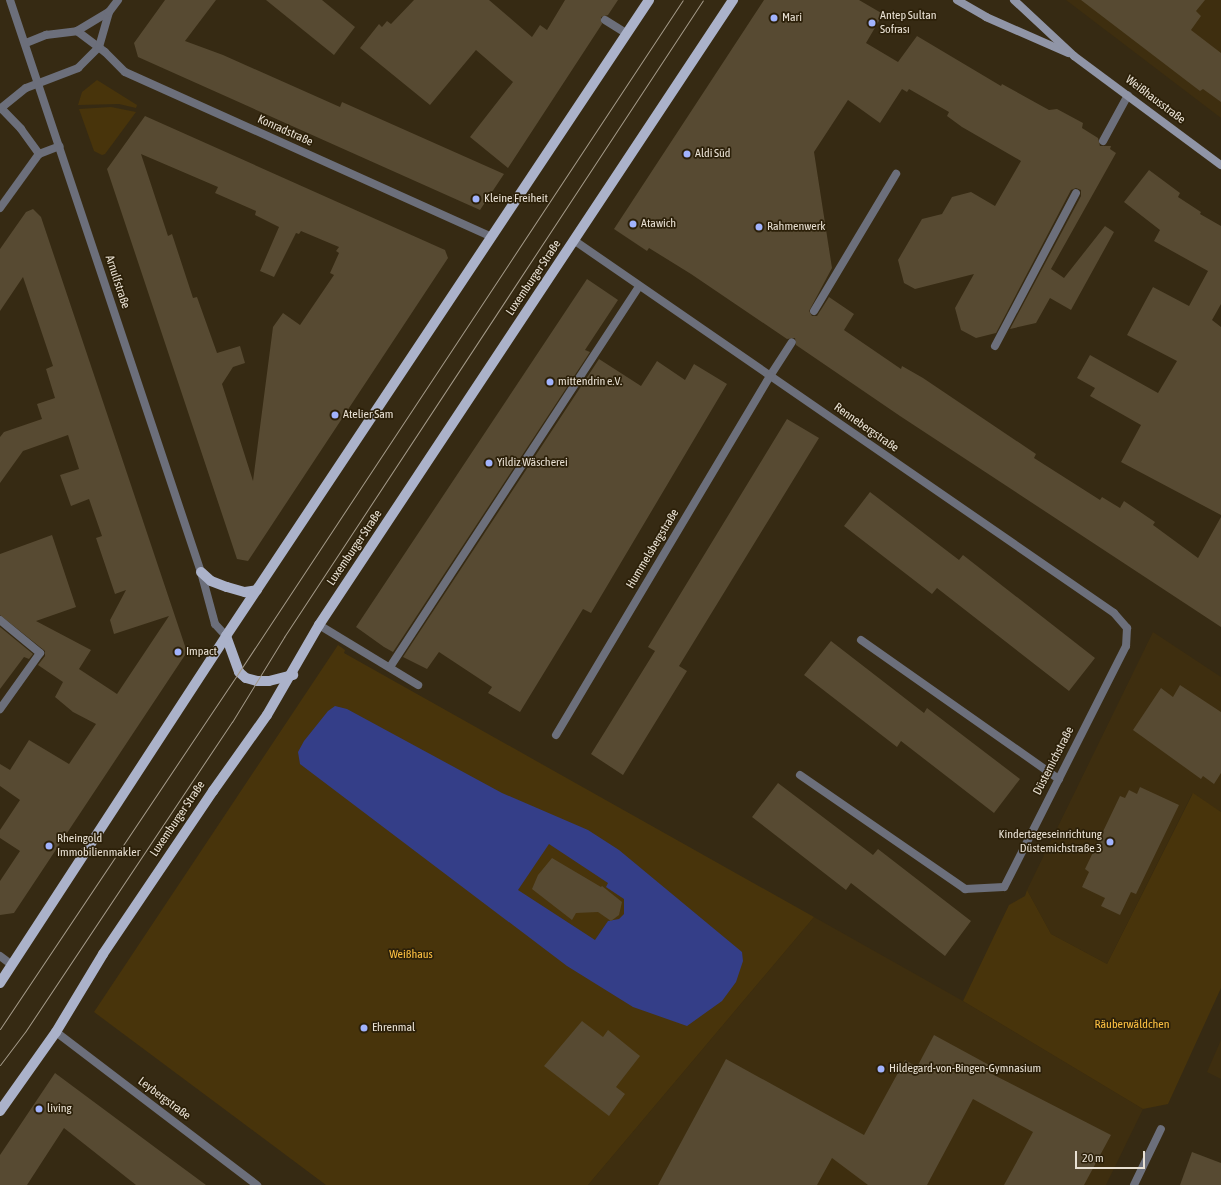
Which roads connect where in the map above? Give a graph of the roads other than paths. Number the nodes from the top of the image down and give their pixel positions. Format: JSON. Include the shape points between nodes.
{"nodes":[{"id":1,"x":10,"y":0,"type":"edge"},
{"id":2,"x":118,"y":0,"type":"edge"},
{"id":3,"x":648,"y":0,"type":"edge"},
{"id":4,"x":733,"y":0,"type":"edge"},
{"id":5,"x":958,"y":0,"type":"edge"},
{"id":6,"x":1014,"y":0,"type":"edge"},
{"id":7,"x":109,"y":12,"type":"junction"},
{"id":8,"x":606,"y":20,"type":"dead end"},
{"id":9,"x":77,"y":31,"type":"junction"},
{"id":10,"x":626,"y":33,"type":"junction"},
{"id":11,"x":26,"y":43,"type":"junction"},
{"id":12,"x":99,"y":47,"type":"junction"},
{"id":13,"x":1074,"y":56,"type":"junction"},
{"id":14,"x":39,"y":83,"type":"junction"},
{"id":15,"x":1128,"y":95,"type":"junction"},
{"id":16,"x":0,"y":109,"type":"edge"},
{"id":17,"x":1103,"y":141,"type":"dead end"},
{"id":18,"x":60,"y":146,"type":"junction"},
{"id":19,"x":39,"y":154,"type":"junction"},
{"id":20,"x":1221,"y":165,"type":"edge"},
{"id":21,"x":896,"y":174,"type":"dead end"},
{"id":22,"x":1076,"y":193,"type":"dead end"},
{"id":23,"x":0,"y":208,"type":"edge"},
{"id":24,"x":492,"y":237,"type":"junction"},
{"id":25,"x":575,"y":241,"type":"junction"},
{"id":26,"x":640,"y":287,"type":"junction"},
{"id":27,"x":814,"y":312,"type":"dead end"},
{"id":28,"x":792,"y":342,"type":"dead end"},
{"id":29,"x":995,"y":346,"type":"dead end"},
{"id":30,"x":770,"y":376,"type":"junction"},
{"id":31,"x":202,"y":572,"type":"junction"},
{"id":32,"x":257,"y":590,"type":"junction"},
{"id":33,"x":0,"y":620,"type":"edge"},
{"id":34,"x":319,"y":625,"type":"junction"},
{"id":35,"x":226,"y":636,"type":"junction"},
{"id":36,"x":861,"y":640,"type":"dead end"},
{"id":37,"x":1126,"y":646,"type":"joint"},
{"id":38,"x":390,"y":668,"type":"junction"},
{"id":39,"x":293,"y":675,"type":"junction"},
{"id":40,"x":418,"y":685,"type":"dead end"},
{"id":41,"x":0,"y":709,"type":"edge"},
{"id":42,"x":556,"y":735,"type":"dead end"},
{"id":43,"x":800,"y":775,"type":"dead end"},
{"id":44,"x":1059,"y":779,"type":"junction"},
{"id":45,"x":0,"y":956,"type":"edge"},
{"id":46,"x":12,"y":965,"type":"junction"},
{"id":47,"x":0,"y":983,"type":"edge"},
{"id":48,"x":56,"y":1032,"type":"junction"},
{"id":49,"x":0,"y":1111,"type":"edge"},
{"id":50,"x":1161,"y":1129,"type":"dead end"},
{"id":51,"x":257,"y":1185,"type":"edge"},
{"id":52,"x":1134,"y":1185,"type":"edge"}],
"edges":[{"from":1,"to":11,"type":"street","name":"Arnulfstraße"},
{"from":2,"to":7,"type":"street"},
{"from":3,"to":10,"type":"main road"},
{"from":4,"to":25,"type":"main road","name":"Luxemburger Straße"},
{"from":5,"to":13,"type":"main road","name":"Weißhausstraße","via":[[986,17]]},
{"from":6,"to":13,"type":"main road","name":"Weißhausstraße"},
{"from":7,"to":9,"type":"street"},
{"from":7,"to":12,"type":"street"},
{"from":8,"to":10,"type":"street"},
{"from":9,"to":11,"type":"street","via":[[46,35]]},
{"from":9,"to":12,"type":"street","name":"Konradstraße"},
{"from":10,"to":24,"type":"main road"},
{"from":11,"to":14,"type":"street","name":"Arnulfstraße"},
{"from":12,"to":14,"type":"street","via":[[78,68]]},
{"from":12,"to":24,"type":"street","name":"Konradstraße","via":[[125,72]]},
{"from":13,"to":15,"type":"main road","name":"Weißhausstraße"},
{"from":14,"to":16,"type":"street","via":[[26,88]]},
{"from":14,"to":18,"type":"street","name":"Arnulfstraße"},
{"from":15,"to":17,"type":"street"},
{"from":15,"to":20,"type":"main road","name":"Weißhausstraße"},
{"from":16,"to":19,"type":"street","via":[[21,129]]},
{"from":18,"to":19,"type":"street"},
{"from":18,"to":31,"type":"street","name":"Arnulfstraße"},
{"from":19,"to":23,"type":"street"},
{"from":21,"to":27,"type":"street"},
{"from":22,"to":29,"type":"street"},
{"from":24,"to":32,"type":"main road"},
{"from":25,"to":26,"type":"street","name":"Rennebergstraße"},
{"from":25,"to":34,"type":"main road","name":"Luxemburger Straße"},
{"from":26,"to":30,"type":"street","name":"Rennebergstraße"},
{"from":26,"to":38,"type":"street"},
{"from":28,"to":30,"type":"street","name":"Hummelsbergstraße"},
{"from":30,"to":37,"type":"street","name":"Rennebergstraße","via":[[1114,613],[1127,628]]},
{"from":30,"to":42,"type":"street","name":"Hummelsbergstraße"},
{"from":31,"to":32,"type":"main road","via":[[211,581],[227,587],[245,592]]},
{"from":31,"to":35,"type":"street","name":"Arnulfstraße","via":[[215,624]]},
{"from":32,"to":35,"type":"main road"},
{"from":33,"to":41,"type":"street","via":[[40,653]]},
{"from":34,"to":38,"type":"street"},
{"from":34,"to":39,"type":"main road","name":"Luxemburger Straße"},
{"from":35,"to":39,"type":"main road","via":[[239,672],[246,678],[269,681]]},
{"from":35,"to":46,"type":"main road"},
{"from":36,"to":44,"type":"street"},
{"from":37,"to":44,"type":"street","name":"Düstemichstraße"},
{"from":38,"to":40,"type":"street"},
{"from":39,"to":48,"type":"main road","name":"Luxemburger Straße","via":[[103,954]]},
{"from":43,"to":44,"type":"street","name":"Düstemichstraße","via":[[965,889],[1004,887]]},
{"from":45,"to":46,"type":"street"},
{"from":46,"to":47,"type":"main road"},
{"from":48,"to":49,"type":"main road","name":"Luxemburger Straße"},
{"from":48,"to":51,"type":"street","name":"Leybergstraße"},
{"from":50,"to":52,"type":"street"}]}
